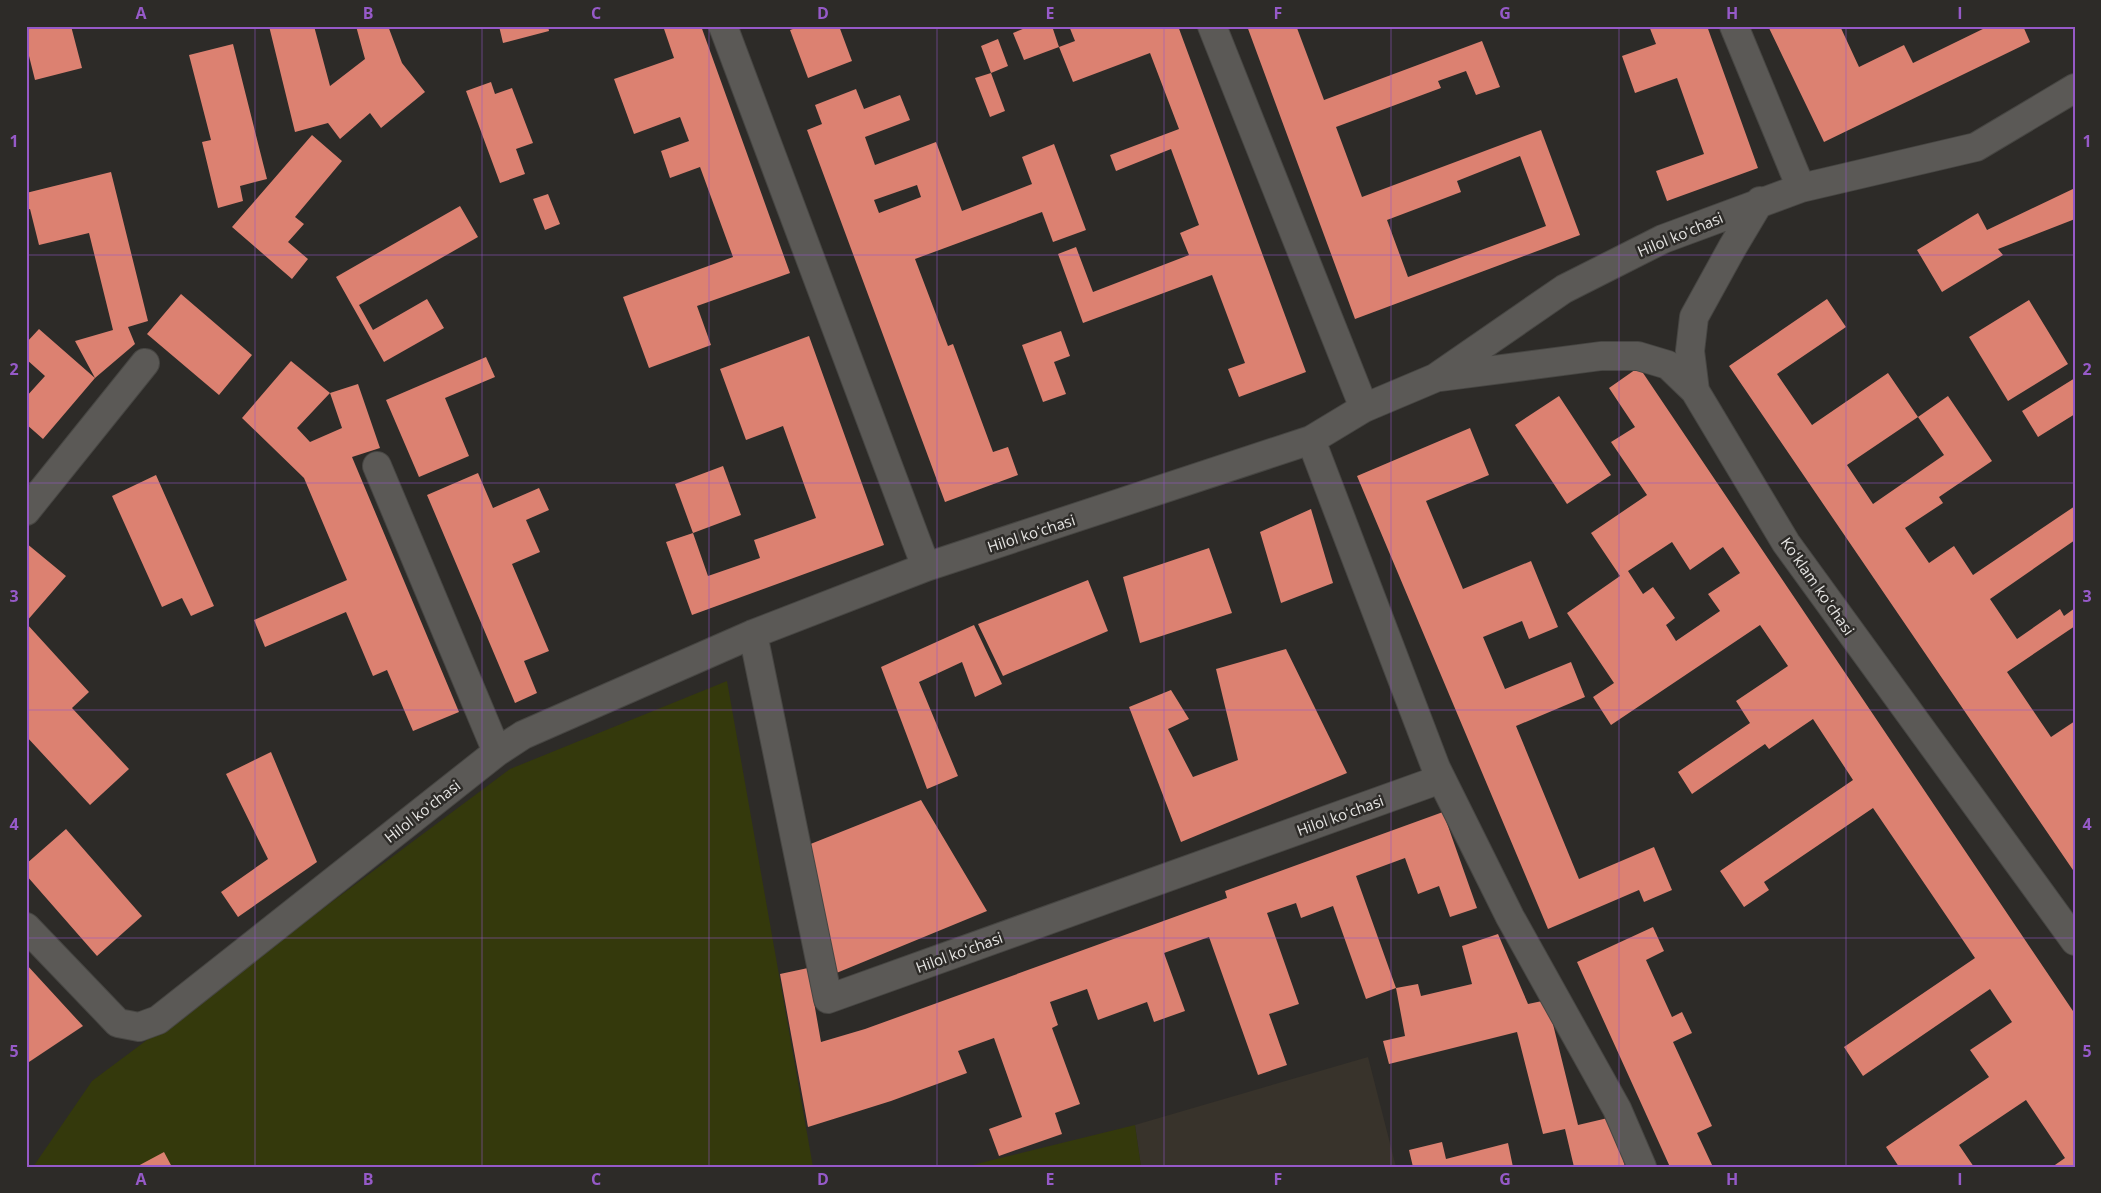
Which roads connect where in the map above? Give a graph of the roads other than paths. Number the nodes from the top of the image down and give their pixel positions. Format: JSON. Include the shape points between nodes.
{"nodes":[{"id":1,"x":723,"y":26,"type":"edge"},
{"id":2,"x":1212,"y":26,"type":"edge"},
{"id":3,"x":1734,"y":26,"type":"edge"},
{"id":4,"x":2075,"y":88,"type":"edge"},
{"id":5,"x":1801,"y":188,"type":"junction"},
{"id":6,"x":1760,"y":201,"type":"junction"},
{"id":7,"x":145,"y":363,"type":"dead end"},
{"id":8,"x":1435,"y":378,"type":"junction"},
{"id":9,"x":1695,"y":391,"type":"junction"},
{"id":10,"x":1364,"y":408,"type":"junction"},
{"id":11,"x":1311,"y":440,"type":"junction"},
{"id":12,"x":377,"y":466,"type":"dead end"},
{"id":13,"x":26,"y":511,"type":"edge"},
{"id":14,"x":926,"y":567,"type":"junction"},
{"id":15,"x":754,"y":634,"type":"junction"},
{"id":16,"x":497,"y":752,"type":"junction"},
{"id":17,"x":1441,"y":779,"type":"junction"},
{"id":18,"x":26,"y":927,"type":"edge"},
{"id":19,"x":2075,"y":941,"type":"edge"},
{"id":20,"x":1642,"y":1167,"type":"edge"}],
"edges":[{"from":1,"to":14,"type":"street"},
{"from":2,"to":10,"type":"street"},
{"from":3,"to":5,"type":"street"},
{"from":4,"to":5,"type":"street","name":"Hilol koʻchasi","via":[[1976,147]]},
{"from":5,"to":6,"type":"street","name":"Hilol koʻchasi"},
{"from":6,"to":8,"type":"street","name":"Hilol koʻchasi","via":[[1663,239],[1564,289]]},
{"from":6,"to":9,"type":"street","name":"Koʻklam koʻchasi","via":[[1694,317],[1690,351]]},
{"from":7,"to":13,"type":"street"},
{"from":8,"to":9,"type":"street","via":[[1601,356],[1638,356],[1668,365]]},
{"from":8,"to":10,"type":"street","name":"Hilol koʻchasi"},
{"from":9,"to":19,"type":"street","name":"Koʻklam koʻchasi","via":[[1786,544]]},
{"from":10,"to":11,"type":"street","name":"Hilol koʻchasi"},
{"from":11,"to":14,"type":"street","name":"Hilol koʻchasi"},
{"from":11,"to":17,"type":"street"},
{"from":12,"to":16,"type":"street"},
{"from":14,"to":15,"type":"street","name":"Hilol koʻchasi"},
{"from":15,"to":16,"type":"street","name":"Hilol koʻchasi","via":[[524,735]]},
{"from":15,"to":17,"type":"street","name":"Hilol koʻchasi","via":[[828,999]]},
{"from":16,"to":18,"type":"street","name":"Hilol koʻchasi","via":[[158,1020],[139,1027],[118,1023]]},
{"from":17,"to":20,"type":"street","via":[[1510,917],[1617,1109]]}]}
